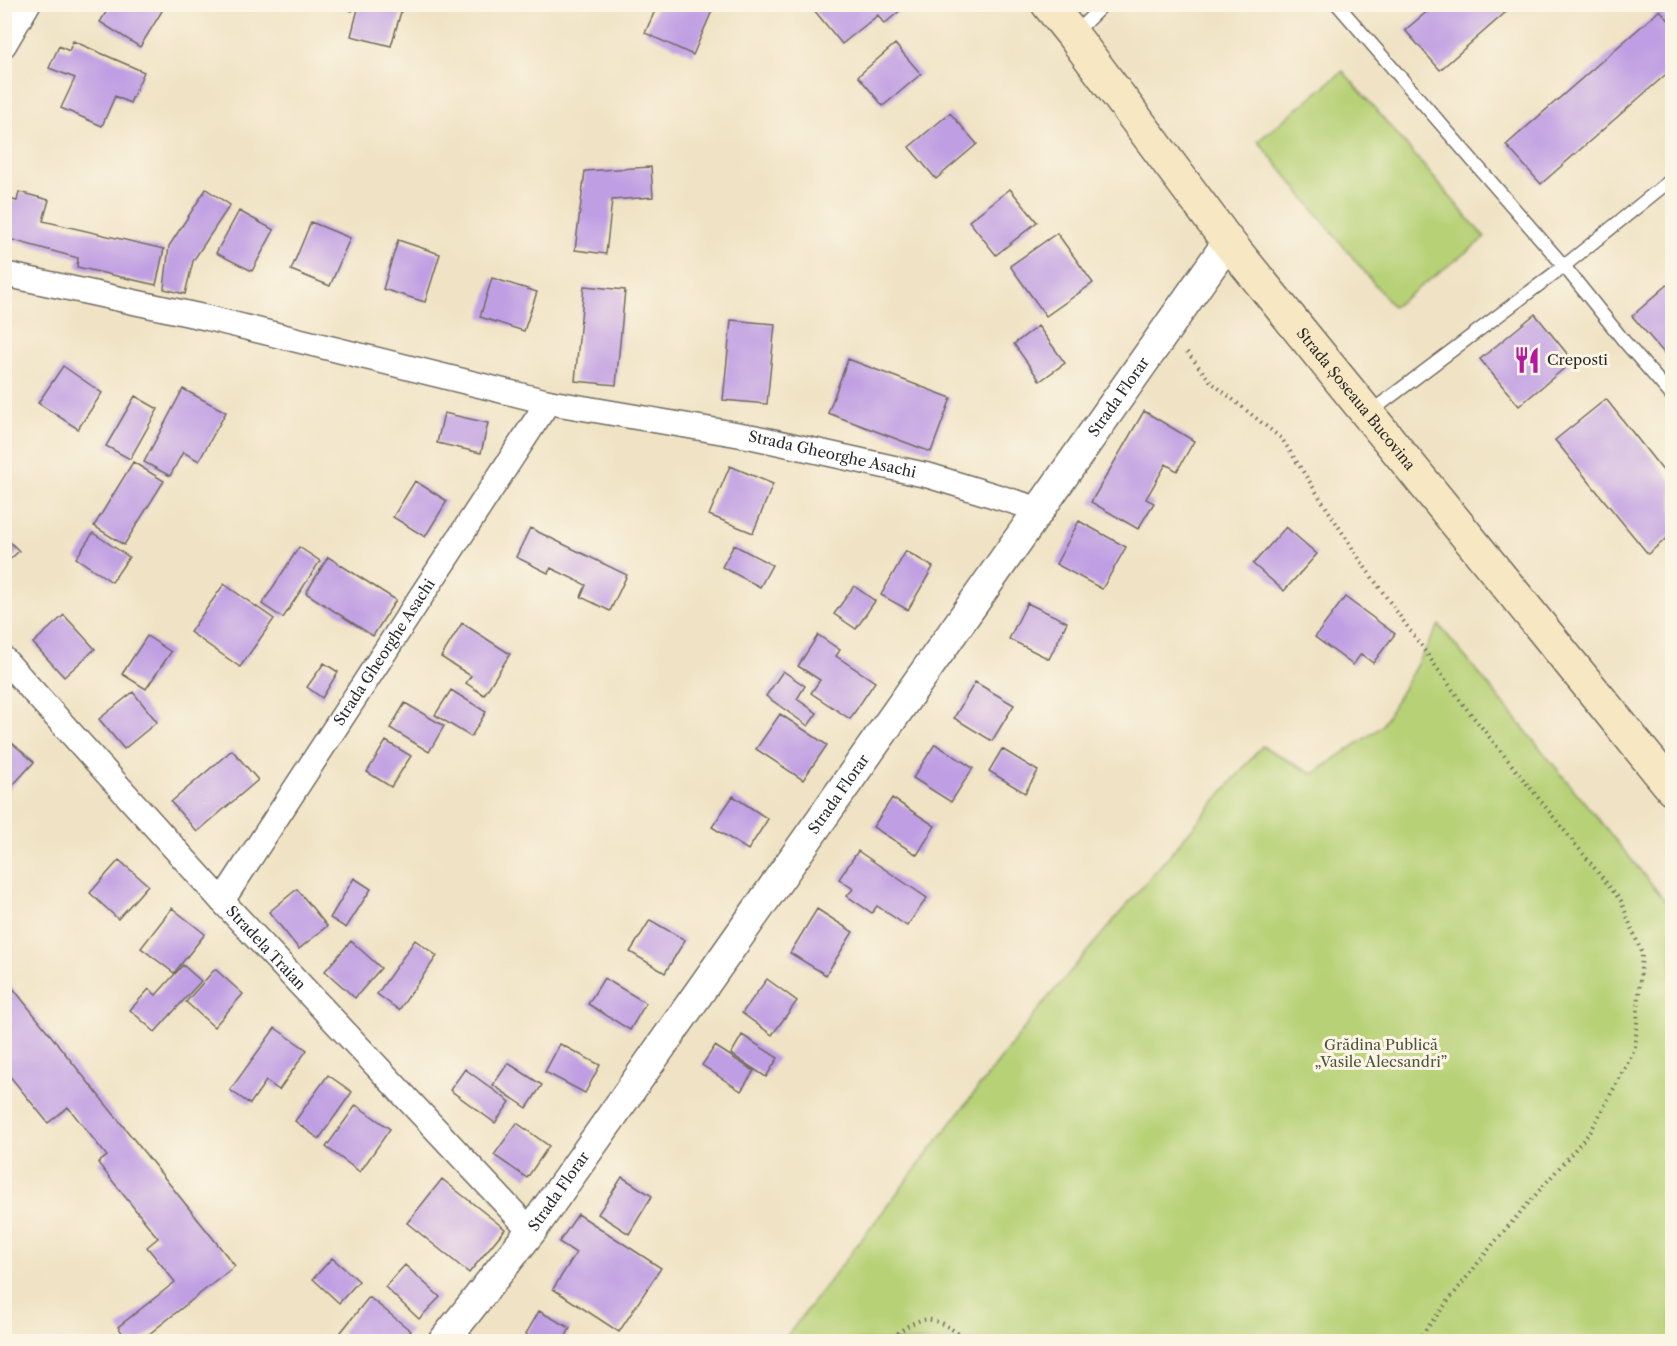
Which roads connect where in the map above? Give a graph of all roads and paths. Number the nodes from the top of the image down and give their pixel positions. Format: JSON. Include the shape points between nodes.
{"nodes":[{"id":1,"x":28,"y":4,"type":"edge"},
{"id":2,"x":1048,"y":4,"type":"edge"},
{"id":3,"x":1104,"y":4,"type":"edge"},
{"id":4,"x":1337,"y":4,"type":"edge"},
{"id":5,"x":1073,"y":35,"type":"junction"},
{"id":6,"x":4,"y":45,"type":"edge"},
{"id":7,"x":1672,"y":179,"type":"edge"},
{"id":8,"x":1228,"y":242,"type":"junction"},
{"id":9,"x":1564,"y":266,"type":"junction"},
{"id":10,"x":4,"y":273,"type":"edge"},
{"id":11,"x":1168,"y":327,"type":"junction"},
{"id":12,"x":1672,"y":394,"type":"edge"},
{"id":13,"x":548,"y":402,"type":"junction"},
{"id":14,"x":1368,"y":414,"type":"junction"},
{"id":15,"x":1041,"y":510,"type":"junction"},
{"id":16,"x":4,"y":660,"type":"edge"},
{"id":17,"x":1672,"y":788,"type":"edge"},
{"id":18,"x":222,"y":901,"type":"junction"},
{"id":19,"x":531,"y":1232,"type":"junction"},
{"id":20,"x":443,"y":1341,"type":"edge"},
{"id":21,"x":889,"y":1341,"type":"edge"},
{"id":22,"x":970,"y":1341,"type":"edge"},
{"id":23,"x":1416,"y":1341,"type":"edge"}],
"edges":[{"from":1,"to":6,"type":"street"},
{"from":2,"to":5,"type":"main road","name":"Strada Șoseaua Bucovina"},
{"from":3,"to":5,"type":"lane"},
{"from":4,"to":9,"type":"lane"},
{"from":5,"to":8,"type":"main road","name":"Strada Șoseaua Bucovina"},
{"from":7,"to":9,"type":"lane"},
{"from":8,"to":11,"type":"street","name":"Strada Florar"},
{"from":8,"to":14,"type":"main road","name":"Strada Șoseaua Bucovina"},
{"from":9,"to":12,"type":"lane"},
{"from":9,"to":14,"type":"lane"},
{"from":10,"to":13,"type":"street","name":"Strada Gheorghe Asachi","via":[[208,318]]},
{"from":11,"to":15,"type":"street","name":"Strada Florar"},
{"from":11,"to":23,"type":"path","via":[[1211,382],[1282,439],[1462,703],[1621,901],[1642,954],[1635,1049],[1592,1131],[1493,1244]]},
{"from":13,"to":15,"type":"street","name":"Strada Gheorghe Asachi","via":[[764,439],[930,476]]},
{"from":13,"to":18,"type":"street","name":"Strada Gheorghe Asachi"},
{"from":14,"to":17,"type":"main road","name":"Strada Șoseaua Bucovina"},
{"from":15,"to":19,"type":"street","name":"Strada Florar"},
{"from":16,"to":18,"type":"street","name":"Stradela Traian"},
{"from":18,"to":19,"type":"street","name":"Stradela Traian"},
{"from":19,"to":20,"type":"street","name":"Strada Florar"},
{"from":21,"to":22,"type":"path","via":[[910,1324],[930,1319]]}]}
